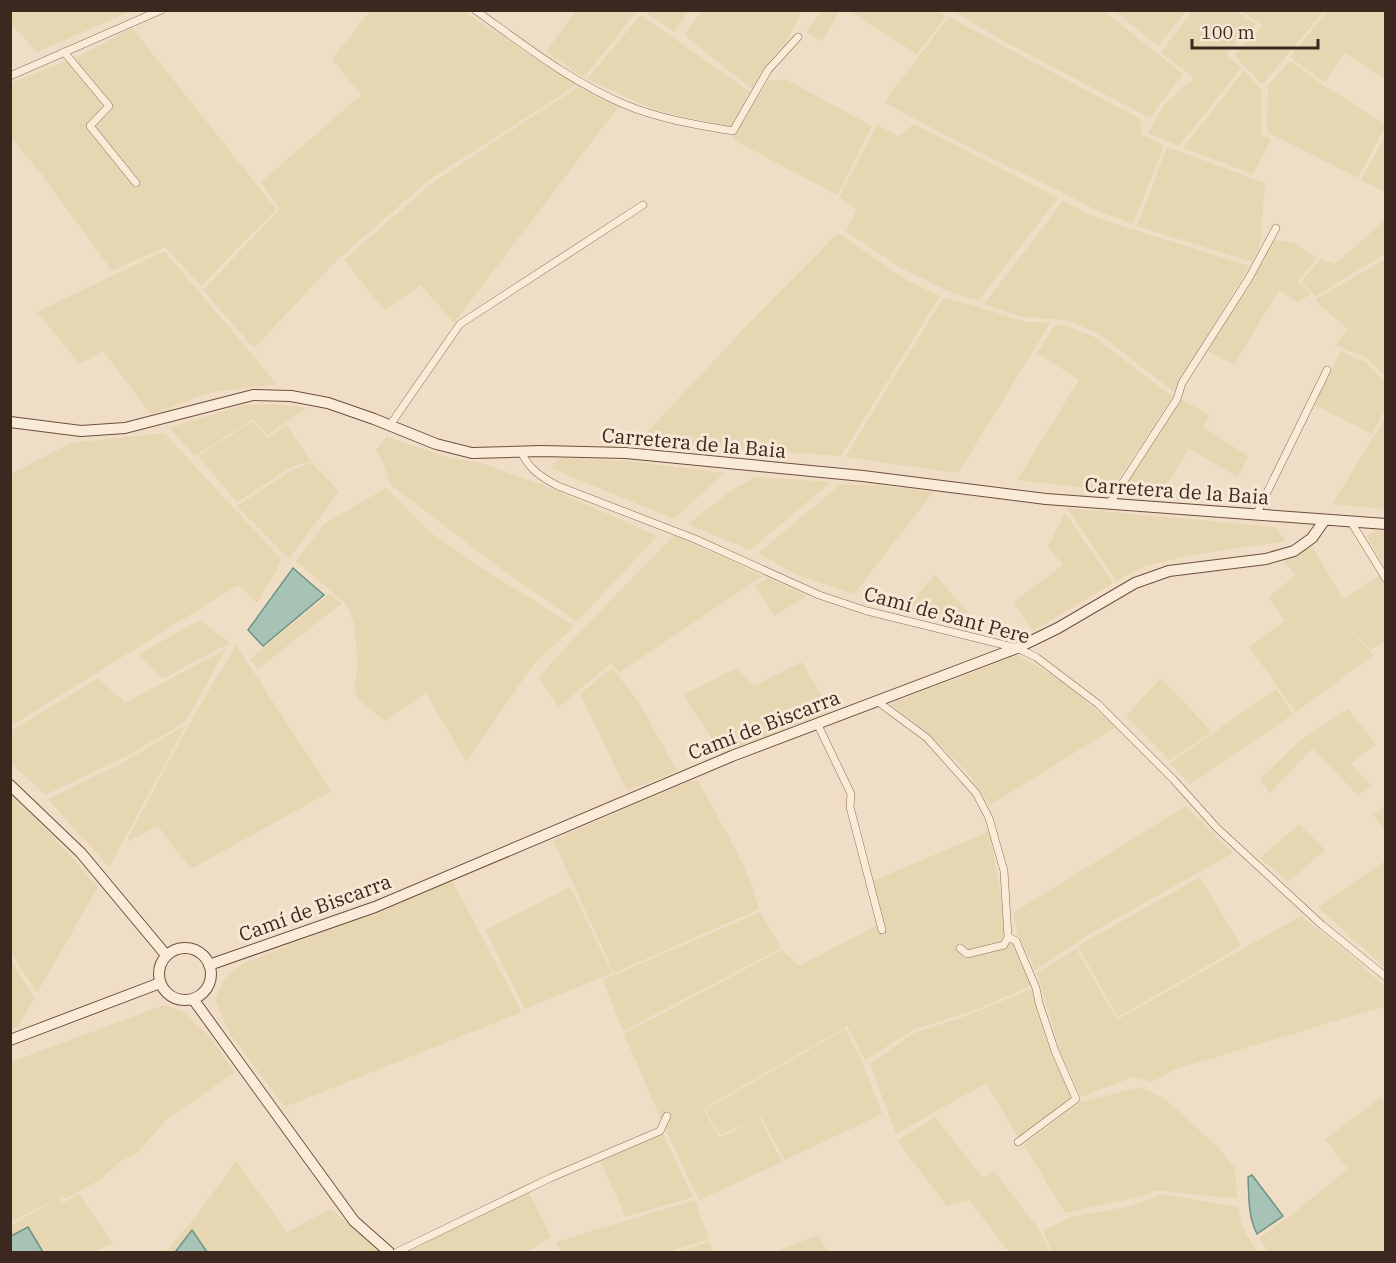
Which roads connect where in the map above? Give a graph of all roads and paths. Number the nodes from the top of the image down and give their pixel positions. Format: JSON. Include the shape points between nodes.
{"nodes":[{"id":1,"x":161,"y":10,"type":"edge"},
{"id":2,"x":475,"y":10,"type":"edge"},
{"id":3,"x":798,"y":37,"type":"dead end"},
{"id":4,"x":64,"y":52,"type":"junction"},
{"id":5,"x":10,"y":76,"type":"edge"},
{"id":6,"x":136,"y":183,"type":"dead end"},
{"id":7,"x":643,"y":205,"type":"dead end"},
{"id":8,"x":1276,"y":228,"type":"dead end"},
{"id":9,"x":1327,"y":370,"type":"dead end"},
{"id":10,"x":10,"y":422,"type":"edge"},
{"id":11,"x":390,"y":426,"type":"junction"},
{"id":12,"x":521,"y":452,"type":"junction"},
{"id":13,"x":1109,"y":504,"type":"junction"},
{"id":14,"x":1256,"y":515,"type":"junction"},
{"id":15,"x":1324,"y":521,"type":"junction"},
{"id":16,"x":1351,"y":522,"type":"junction"},
{"id":17,"x":1386,"y":524,"type":"edge"},
{"id":18,"x":1386,"y":579,"type":"edge"},
{"id":19,"x":1017,"y":648,"type":"junction"},
{"id":20,"x":877,"y":701,"type":"junction"},
{"id":21,"x":817,"y":723,"type":"junction"},
{"id":22,"x":10,"y":785,"type":"edge"},
{"id":23,"x":882,"y":930,"type":"dead end"},
{"id":24,"x":1008,"y":937,"type":"junction"},
{"id":25,"x":960,"y":948,"type":"dead end"},
{"id":26,"x":166,"y":955,"type":"junction"},
{"id":27,"x":209,"y":965,"type":"junction"},
{"id":28,"x":1386,"y":977,"type":"edge"},
{"id":29,"x":160,"y":983,"type":"junction"},
{"id":30,"x":193,"y":999,"type":"junction"},
{"id":31,"x":10,"y":1040,"type":"edge"},
{"id":32,"x":667,"y":1116,"type":"dead end"},
{"id":33,"x":1018,"y":1142,"type":"dead end"},
{"id":34,"x":389,"y":1252,"type":"edge"},
{"id":35,"x":397,"y":1252,"type":"edge"}],
"edges":[{"from":1,"to":4,"type":"street"},
{"from":2,"to":3,"type":"street","via":[[576,80],[626,105],[667,119],[733,131],[768,70]]},
{"from":4,"to":5,"type":"street"},
{"from":4,"to":6,"type":"street","via":[[109,106],[90,126]]},
{"from":7,"to":11,"type":"street","via":[[460,324]]},
{"from":8,"to":13,"type":"street","via":[[1249,278],[1182,382],[1178,399]]},
{"from":9,"to":14,"type":"street"},
{"from":10,"to":11,"type":"main road","name":"Carretera de la Baia","via":[[81,431],[125,428],[252,396],[291,396],[328,403]]},
{"from":11,"to":12,"type":"main road","name":"Carretera de la Baia","via":[[472,453]]},
{"from":12,"to":13,"type":"main road","name":"Carretera de la Baia","via":[[626,453]]},
{"from":12,"to":19,"type":"street","name":"Camí de Sant Pere","via":[[538,475],[558,486],[695,539],[819,595],[867,611]]},
{"from":13,"to":14,"type":"main road","name":"Carretera de la Baia"},
{"from":14,"to":15,"type":"main road","name":"Carretera de la Baia"},
{"from":15,"to":16,"type":"main road","name":"Carretera de la Baia"},
{"from":15,"to":19,"type":"main road","name":"Camí de Biscarra","via":[[1312,538],[1294,551],[1169,571],[1135,583]]},
{"from":16,"to":17,"type":"main road","name":"Carretera de la Baia"},
{"from":16,"to":18,"type":"street"},
{"from":19,"to":20,"type":"main road","name":"Camí de Biscarra"},
{"from":19,"to":28,"type":"street","name":"Camí de Sant Pere","via":[[1036,657],[1098,704],[1217,828],[1322,926]]},
{"from":20,"to":21,"type":"main road","name":"Camí de Biscarra"},
{"from":20,"to":24,"type":"street","via":[[927,738],[976,793],[989,818],[1002,863]]},
{"from":21,"to":23,"type":"street","via":[[851,794],[850,807]]},
{"from":21,"to":27,"type":"main road","name":"Camí de Biscarra","via":[[375,907]]},
{"from":22,"to":26,"type":"main road","via":[[81,853]]},
{"from":24,"to":25,"type":"street","via":[[1004,945],[967,954]]},
{"from":24,"to":33,"type":"street","via":[[1016,941],[1036,987],[1055,1051],[1076,1099]]},
{"from":26,"to":27,"type":"main road","via":[[188,948],[202,954]]},
{"from":26,"to":29,"type":"main road","via":[[159,970]]},
{"from":27,"to":30,"type":"main road","via":[[209,983]]},
{"from":29,"to":30,"type":"main road","via":[[176,999]]},
{"from":29,"to":31,"type":"main road"},
{"from":30,"to":34,"type":"main road","via":[[354,1221]]},
{"from":32,"to":35,"type":"street","via":[[660,1131],[550,1178]]}]}
